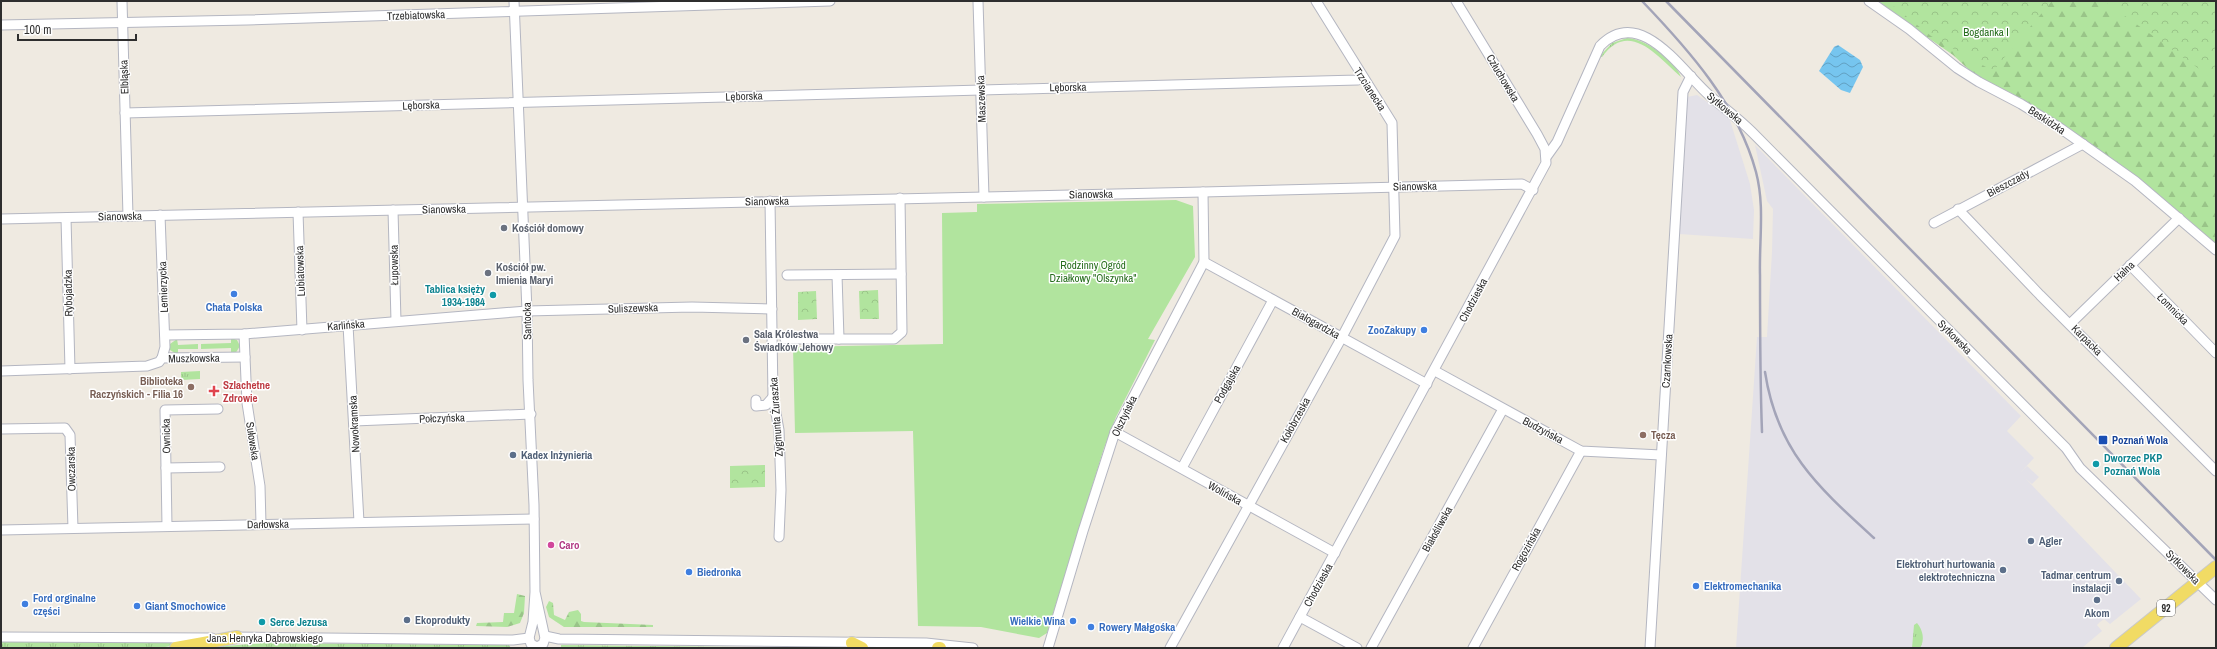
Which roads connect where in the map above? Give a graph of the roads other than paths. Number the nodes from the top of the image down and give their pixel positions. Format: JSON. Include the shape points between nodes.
{"nodes":[{"id":1,"x":122,"y":1,"type":"edge"},
{"id":2,"x":514,"y":1,"type":"edge"},
{"id":3,"x":830,"y":1,"type":"edge"},
{"id":4,"x":978,"y":1,"type":"edge"},
{"id":5,"x":1316,"y":1,"type":"edge"},
{"id":6,"x":1456,"y":1,"type":"edge"},
{"id":7,"x":1869,"y":1,"type":"edge"},
{"id":8,"x":514,"y":12,"type":"junction"},
{"id":9,"x":123,"y":23,"type":"junction"},
{"id":10,"x":1,"y":25,"type":"edge"},
{"id":11,"x":1691,"y":76,"type":"junction"},
{"id":12,"x":1363,"y":78,"type":"junction"},
{"id":13,"x":981,"y":89,"type":"junction"},
{"id":14,"x":518,"y":102,"type":"junction"},
{"id":15,"x":125,"y":113,"type":"junction"},
{"id":16,"x":116,"y":128,"type":"dead end"},
{"id":17,"x":126,"y":128,"type":"junction"},
{"id":18,"x":2083,"y":144,"type":"junction"},
{"id":19,"x":1547,"y":156,"type":"junction"},
{"id":20,"x":1394,"y":186,"type":"junction"},
{"id":21,"x":1533,"y":190,"type":"junction"},
{"id":22,"x":1203,"y":192,"type":"junction"},
{"id":23,"x":984,"y":196,"type":"junction"},
{"id":24,"x":900,"y":198,"type":"junction"},
{"id":25,"x":770,"y":201,"type":"junction"},
{"id":26,"x":522,"y":207,"type":"junction"},
{"id":27,"x":1958,"y":209,"type":"junction"},
{"id":28,"x":393,"y":210,"type":"junction"},
{"id":29,"x":298,"y":212,"type":"junction"},
{"id":30,"x":128,"y":216,"type":"junction"},
{"id":31,"x":160,"y":216,"type":"junction"},
{"id":32,"x":66,"y":218,"type":"junction"},
{"id":33,"x":2179,"y":218,"type":"junction"},
{"id":34,"x":1,"y":219,"type":"edge"},
{"id":35,"x":1934,"y":223,"type":"dead end"},
{"id":36,"x":2216,"y":250,"type":"edge"},
{"id":37,"x":1204,"y":262,"type":"junction"},
{"id":38,"x":2130,"y":265,"type":"junction"},
{"id":39,"x":901,"y":274,"type":"junction"},
{"id":40,"x":787,"y":275,"type":"dead end"},
{"id":41,"x":837,"y":275,"type":"junction"},
{"id":42,"x":1273,"y":300,"type":"junction"},
{"id":43,"x":772,"y":309,"type":"junction"},
{"id":44,"x":527,"y":311,"type":"junction"},
{"id":45,"x":396,"y":321,"type":"junction"},
{"id":46,"x":2070,"y":324,"type":"junction"},
{"id":47,"x":348,"y":325,"type":"junction"},
{"id":48,"x":302,"y":330,"type":"junction"},
{"id":49,"x":244,"y":334,"type":"junction"},
{"id":50,"x":165,"y":335,"type":"junction"},
{"id":51,"x":1342,"y":337,"type":"junction"},
{"id":52,"x":785,"y":339,"type":"dead end"},
{"id":53,"x":839,"y":339,"type":"junction"},
{"id":54,"x":2216,"y":352,"type":"edge"},
{"id":55,"x":246,"y":357,"type":"junction"},
{"id":56,"x":162,"y":358,"type":"junction"},
{"id":57,"x":70,"y":369,"type":"junction"},
{"id":58,"x":1435,"y":371,"type":"junction"},
{"id":59,"x":1,"y":372,"type":"edge"},
{"id":60,"x":1427,"y":384,"type":"junction"},
{"id":61,"x":773,"y":397,"type":"junction"},
{"id":62,"x":756,"y":400,"type":"dead end"},
{"id":63,"x":218,"y":409,"type":"dead end"},
{"id":64,"x":1503,"y":409,"type":"junction"},
{"id":65,"x":531,"y":414,"type":"junction"},
{"id":66,"x":354,"y":421,"type":"junction"},
{"id":67,"x":1,"y":429,"type":"edge"},
{"id":68,"x":1115,"y":432,"type":"junction"},
{"id":69,"x":1581,"y":451,"type":"junction"},
{"id":70,"x":1661,"y":455,"type":"junction"},
{"id":71,"x":220,"y":467,"type":"dead end"},
{"id":72,"x":166,"y":468,"type":"junction"},
{"id":73,"x":1182,"y":468,"type":"junction"},
{"id":74,"x":2216,"y":471,"type":"edge"},
{"id":75,"x":1248,"y":505,"type":"junction"},
{"id":76,"x":534,"y":519,"type":"junction"},
{"id":77,"x":359,"y":522,"type":"junction"},
{"id":78,"x":261,"y":524,"type":"junction"},
{"id":79,"x":167,"y":526,"type":"junction"},
{"id":80,"x":73,"y":528,"type":"junction"},
{"id":81,"x":1,"y":530,"type":"edge"},
{"id":82,"x":779,"y":537,"type":"dead end"},
{"id":83,"x":1335,"y":553,"type":"junction"},
{"id":84,"x":2216,"y":567,"type":"edge"},
{"id":85,"x":2198,"y":582,"type":"junction"},
{"id":86,"x":536,"y":592,"type":"junction"},
{"id":87,"x":2216,"y":600,"type":"edge"},
{"id":88,"x":1300,"y":617,"type":"junction"},
{"id":89,"x":544,"y":635,"type":"junction"},
{"id":90,"x":529,"y":636,"type":"junction"},
{"id":91,"x":1,"y":637,"type":"edge"},
{"id":92,"x":237,"y":637,"type":"junction"},
{"id":93,"x":857,"y":645,"type":"edge"},
{"id":94,"x":537,"y":647,"type":"edge"},
{"id":95,"x":176,"y":648,"type":"edge"},
{"id":96,"x":973,"y":648,"type":"edge"},
{"id":97,"x":1048,"y":648,"type":"edge"},
{"id":98,"x":1170,"y":648,"type":"edge"},
{"id":99,"x":1283,"y":648,"type":"edge"},
{"id":100,"x":1357,"y":648,"type":"edge"},
{"id":101,"x":1371,"y":648,"type":"edge"},
{"id":102,"x":1473,"y":648,"type":"edge"},
{"id":103,"x":1650,"y":648,"type":"edge"},
{"id":104,"x":2116,"y":648,"type":"edge"}],
"edges":[{"from":1,"to":9,"type":"street","name":"Elbląska"},
{"from":2,"to":8,"type":"street","name":"Santocka"},
{"from":3,"to":8,"type":"street","name":"Trzebiatowska"},
{"from":4,"to":13,"type":"street","name":"Maszewska"},
{"from":5,"to":12,"type":"street","name":"Trzcianecka"},
{"from":6,"to":19,"type":"street","name":"Człuchowska","via":[[1537,134]]},
{"from":7,"to":18,"type":"street","name":"Beskidzka","via":[[1909,28],[1957,68],[2033,110]]},
{"from":8,"to":9,"type":"street","name":"Trzebiatowska"},
{"from":8,"to":14,"type":"street","name":"Santocka"},
{"from":9,"to":10,"type":"street","name":"Trzebiatowska"},
{"from":9,"to":15,"type":"street","name":"Elbląska"},
{"from":11,"to":19,"type":"street","name":"Chodzieska","via":[[1648,38],[1631,32],[1614,35],[1597,51],[1557,142]]},
{"from":11,"to":70,"type":"street","name":"Czarnkowska","via":[[1683,92]]},
{"from":11,"to":85,"type":"street","name":"Sytkowska","via":[[1709,95],[1733,113],[2066,448],[2080,468]]},
{"from":12,"to":13,"type":"street","name":"Lęborska"},
{"from":12,"to":20,"type":"street","name":"Trzcianecka","via":[[1393,128]]},
{"from":13,"to":14,"type":"street","name":"Lęborska"},
{"from":13,"to":23,"type":"street","name":"Maszewska"},
{"from":14,"to":15,"type":"street","name":"Lęborska"},
{"from":14,"to":26,"type":"street","name":"Santocka"},
{"from":15,"to":17,"type":"street","name":"Elbląska"},
{"from":16,"to":17,"type":"street"},
{"from":17,"to":30,"type":"street","name":"Elbląska"},
{"from":18,"to":27,"type":"street","name":"Bieszczady"},
{"from":18,"to":33,"type":"street","name":"Beskidzka","via":[[2135,181]]},
{"from":19,"to":21,"type":"street","name":"Chodzieska","via":[[1543,171]]},
{"from":20,"to":21,"type":"street","name":"Sianowska","via":[[1522,184]]},
{"from":20,"to":22,"type":"street","name":"Sianowska"},
{"from":20,"to":51,"type":"street","name":"Kołobrzeska","via":[[1395,236]]},
{"from":21,"to":58,"type":"street","name":"Chodzieska"},
{"from":22,"to":23,"type":"street","name":"Sianowska"},
{"from":22,"to":37,"type":"street","name":"Olsztyńska"},
{"from":23,"to":24,"type":"street","name":"Sianowska"},
{"from":24,"to":25,"type":"street","name":"Sianowska"},
{"from":24,"to":39,"type":"street"},
{"from":25,"to":26,"type":"street","name":"Sianowska"},
{"from":25,"to":43,"type":"street","name":"Zygmunta Żuraszka"},
{"from":26,"to":28,"type":"street","name":"Sianowska"},
{"from":26,"to":44,"type":"street","name":"Santocka"},
{"from":27,"to":35,"type":"street","name":"Bieszczady"},
{"from":27,"to":46,"type":"street","name":"Karpacka"},
{"from":28,"to":29,"type":"street","name":"Sianowska"},
{"from":28,"to":45,"type":"street","name":"Łupowska"},
{"from":29,"to":31,"type":"street","name":"Sianowska"},
{"from":29,"to":48,"type":"street","name":"Lubiatowska"},
{"from":30,"to":31,"type":"street","name":"Sianowska"},
{"from":30,"to":32,"type":"street","name":"Sianowska"},
{"from":31,"to":50,"type":"street","name":"Lemierzycka"},
{"from":32,"to":34,"type":"street","name":"Sianowska"},
{"from":32,"to":57,"type":"street","name":"Rybojadzka"},
{"from":33,"to":36,"type":"street","name":"Beskidzka"},
{"from":33,"to":38,"type":"street","name":"Halna"},
{"from":37,"to":42,"type":"street","name":"Białogardzka"},
{"from":37,"to":68,"type":"street","name":"Olsztyńska"},
{"from":38,"to":46,"type":"street","name":"Halna"},
{"from":38,"to":54,"type":"street","name":"Łomnicka"},
{"from":39,"to":41,"type":"street"},
{"from":39,"to":53,"type":"street","via":[[902,332],[899,336],[894,339]]},
{"from":40,"to":41,"type":"street"},
{"from":41,"to":53,"type":"street"},
{"from":42,"to":51,"type":"street","name":"Białogardzka"},
{"from":42,"to":73,"type":"street","name":"Podgajska"},
{"from":43,"to":44,"type":"street","name":"Suliszewska","via":[[692,307]]},
{"from":43,"to":61,"type":"street","name":"Zygmunta Żuraszka"},
{"from":44,"to":45,"type":"street","name":"Karlińska"},
{"from":44,"to":65,"type":"street","name":"Santocka"},
{"from":45,"to":47,"type":"street","name":"Karlińska"},
{"from":46,"to":74,"type":"street","name":"Karpacka"},
{"from":47,"to":48,"type":"street","name":"Karlińska"},
{"from":47,"to":66,"type":"street","name":"Nowokramska"},
{"from":48,"to":49,"type":"street","name":"Karlińska"},
{"from":49,"to":50,"type":"street","name":"Karlińska"},
{"from":49,"to":55,"type":"street","name":"Sułowska"},
{"from":50,"to":56,"type":"street","name":"Lemierzycka"},
{"from":51,"to":60,"type":"street","name":"Białogardzka"},
{"from":51,"to":75,"type":"street","name":"Kołobrzeska"},
{"from":52,"to":53,"type":"street"},
{"from":55,"to":56,"type":"street","name":"Muszkowska"},
{"from":55,"to":78,"type":"street","name":"Sułowska","via":[[247,403],[260,486]]},
{"from":56,"to":57,"type":"street","name":"Muszkowska","via":[[159,362],[147,366]]},
{"from":57,"to":59,"type":"street","name":"Muszkowska"},
{"from":58,"to":60,"type":"street","name":"Chodzieska"},
{"from":58,"to":64,"type":"street","name":"Budzyńska"},
{"from":60,"to":83,"type":"street","name":"Chodzieska"},
{"from":61,"to":62,"type":"street","via":[[766,405],[756,406]]},
{"from":61,"to":82,"type":"street","name":"Zygmunta Żuraszka","via":[[779,430]]},
{"from":63,"to":72,"type":"street","name":"Ownicka","via":[[165,410]]},
{"from":64,"to":69,"type":"street","name":"Budzyńska"},
{"from":64,"to":101,"type":"street","name":"Białośliwska"},
{"from":65,"to":66,"type":"street","name":"Połczyńska"},
{"from":65,"to":76,"type":"street","name":"Santocka"},
{"from":66,"to":77,"type":"street","name":"Nowokramska"},
{"from":67,"to":80,"type":"street","name":"Owczarska","via":[[65,428],[70,435]]},
{"from":68,"to":73,"type":"street","name":"Wolińska"},
{"from":68,"to":97,"type":"street","name":"Olsztyńska"},
{"from":69,"to":70,"type":"street","name":"Budzyńska"},
{"from":69,"to":102,"type":"street","name":"Rogozińska"},
{"from":70,"to":103,"type":"street","name":"Czarnkowska"},
{"from":71,"to":72,"type":"street","name":"Ownicka"},
{"from":72,"to":79,"type":"street","name":"Ownicka"},
{"from":73,"to":75,"type":"street","name":"Wolińska"},
{"from":75,"to":83,"type":"street","name":"Wolińska"},
{"from":75,"to":98,"type":"street","name":"Kołobrzeska"},
{"from":76,"to":77,"type":"street","name":"Darłowska"},
{"from":76,"to":86,"type":"street","name":"Santocka"},
{"from":77,"to":78,"type":"street","name":"Darłowska"},
{"from":78,"to":79,"type":"street","name":"Darłowska"},
{"from":79,"to":80,"type":"street","name":"Darłowska"},
{"from":80,"to":81,"type":"street","name":"Darłowska"},
{"from":83,"to":88,"type":"street","name":"Chodzieska"},
{"from":84,"to":85,"type":"main road","number":"92"},
{"from":85,"to":87,"type":"street","name":"Sytkowska"},
{"from":85,"to":104,"type":"main road","number":"92"},
{"from":86,"to":89,"type":"street","name":"Santocka"},
{"from":86,"to":90,"type":"street","name":"Santocka"},
{"from":88,"to":99,"type":"street","name":"Chodzieska"},
{"from":88,"to":100,"type":"street"},
{"from":89,"to":90,"type":"street","via":[[537,630]]},
{"from":89,"to":93,"type":"street","via":[[559,639]]},
{"from":89,"to":94,"type":"street","via":[[544,642]]},
{"from":90,"to":92,"type":"street","name":"Jana Henryka Dąbrowskiego","via":[[513,640]]},
{"from":90,"to":94,"type":"street","via":[[531,644]]},
{"from":91,"to":92,"type":"street","name":"Jana Henryka Dąbrowskiego"},
{"from":92,"to":95,"type":"main road"},
{"from":93,"to":96,"type":"street","via":[[926,643]]}]}
